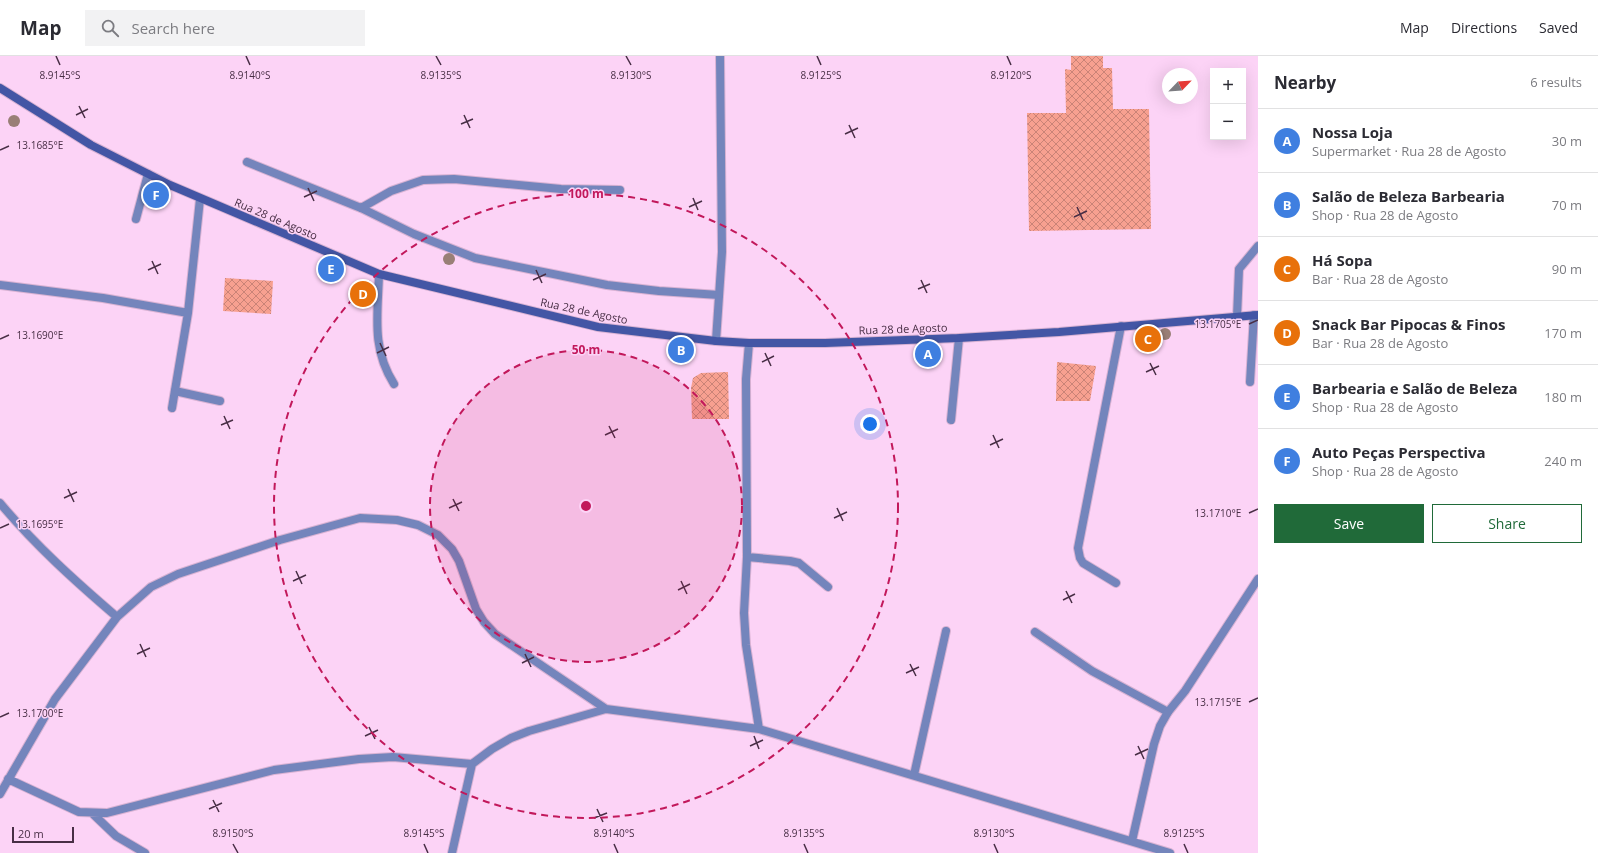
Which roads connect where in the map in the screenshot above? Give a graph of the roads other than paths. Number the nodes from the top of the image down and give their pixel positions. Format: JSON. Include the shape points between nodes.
{"nodes":[{"id":1,"x":720,"y":56,"type":"edge"},
{"id":2,"x":0,"y":88,"type":"edge"},
{"id":3,"x":247,"y":162,"type":"dead end"},
{"id":4,"x":148,"y":174,"type":"junction"},
{"id":5,"x":620,"y":190,"type":"dead end"},
{"id":6,"x":200,"y":199,"type":"junction"},
{"id":7,"x":361,"y":208,"type":"junction"},
{"id":8,"x":136,"y":219,"type":"dead end"},
{"id":9,"x":1258,"y":246,"type":"edge"},
{"id":10,"x":379,"y":274,"type":"junction"},
{"id":11,"x":0,"y":285,"type":"edge"},
{"id":12,"x":719,"y":295,"type":"junction"},
{"id":13,"x":188,"y":313,"type":"junction"},
{"id":14,"x":1256,"y":315,"type":"edge"},
{"id":15,"x":1237,"y":317,"type":"junction"},
{"id":16,"x":1121,"y":326,"type":"junction"},
{"id":17,"x":959,"y":338,"type":"junction"},
{"id":18,"x":716,"y":341,"type":"junction"},
{"id":19,"x":749,"y":343,"type":"junction"},
{"id":20,"x":1250,"y":382,"type":"dead end"},
{"id":21,"x":394,"y":384,"type":"dead end"},
{"id":22,"x":175,"y":391,"type":"junction"},
{"id":23,"x":220,"y":401,"type":"dead end"},
{"id":24,"x":172,"y":408,"type":"dead end"},
{"id":25,"x":951,"y":420,"type":"dead end"},
{"id":26,"x":0,"y":503,"type":"edge"},
{"id":27,"x":747,"y":557,"type":"junction"},
{"id":28,"x":1258,"y":580,"type":"edge"},
{"id":29,"x":1116,"y":584,"type":"dead end"},
{"id":30,"x":828,"y":587,"type":"dead end"},
{"id":31,"x":117,"y":617,"type":"junction"},
{"id":32,"x":946,"y":631,"type":"dead end"},
{"id":33,"x":1036,"y":632,"type":"dead end"},
{"id":34,"x":606,"y":709,"type":"junction"},
{"id":35,"x":1168,"y":712,"type":"junction"},
{"id":36,"x":759,"y":729,"type":"junction"},
{"id":37,"x":472,"y":764,"type":"junction"},
{"id":38,"x":914,"y":776,"type":"junction"},
{"id":39,"x":8,"y":779,"type":"junction"},
{"id":40,"x":0,"y":794,"type":"edge"},
{"id":41,"x":93,"y":814,"type":"junction"},
{"id":42,"x":1132,"y":841,"type":"junction"},
{"id":43,"x":145,"y":853,"type":"edge"},
{"id":44,"x":452,"y":853,"type":"edge"},
{"id":45,"x":1170,"y":853,"type":"edge"}],
"edges":[{"from":1,"to":12,"type":"street","via":[[722,252]]},
{"from":2,"to":4,"type":"main road","name":"Rua 28 de Agosto","via":[[91,145]]},
{"from":3,"to":7,"type":"street"},
{"from":4,"to":6,"type":"main road","name":"Rua 28 de Agosto"},
{"from":4,"to":8,"type":"street"},
{"from":5,"to":7,"type":"street","via":[[561,189],[454,179],[423,180],[391,192]]},
{"from":6,"to":10,"type":"main road","name":"Rua 28 de Agosto"},
{"from":6,"to":13,"type":"street"},
{"from":7,"to":12,"type":"street","via":[[414,234],[475,258],[607,285]]},
{"from":9,"to":15,"type":"street","via":[[1239,269]]},
{"from":10,"to":18,"type":"main road","name":"Rua 28 de Agosto","via":[[598,327]]},
{"from":10,"to":21,"type":"street","via":[[379,351]]},
{"from":11,"to":13,"type":"street","via":[[103,298]]},
{"from":12,"to":18,"type":"street"},
{"from":13,"to":22,"type":"street"},
{"from":14,"to":15,"type":"main road","name":"Rua 28 de Agosto"},
{"from":14,"to":20,"type":"street"},
{"from":15,"to":16,"type":"main road","name":"Rua 28 de Agosto"},
{"from":16,"to":17,"type":"main road","name":"Rua 28 de Agosto"},
{"from":16,"to":29,"type":"street","via":[[1078,548],[1083,563]]},
{"from":17,"to":19,"type":"main road","name":"Rua 28 de Agosto"},
{"from":17,"to":25,"type":"street"},
{"from":18,"to":19,"type":"main road","name":"Rua 28 de Agosto"},
{"from":19,"to":27,"type":"street","via":[[746,378]]},
{"from":22,"to":23,"type":"street"},
{"from":22,"to":24,"type":"street"},
{"from":26,"to":31,"type":"street","via":[[59,566]]},
{"from":27,"to":30,"type":"street","via":[[799,563]]},
{"from":27,"to":36,"type":"street","via":[[744,613],[746,645]]},
{"from":28,"to":35,"type":"street","via":[[1185,691]]},
{"from":31,"to":34,"type":"street","via":[[151,587],[178,574],[280,540],[360,518],[397,520],[418,525],[438,535],[452,549],[476,609],[495,634]]},
{"from":31,"to":39,"type":"street","via":[[55,699]]},
{"from":32,"to":38,"type":"street"},
{"from":33,"to":35,"type":"street","via":[[1092,671]]},
{"from":34,"to":36,"type":"street"},
{"from":34,"to":37,"type":"street","via":[[511,738]]},
{"from":35,"to":42,"type":"street","via":[[1154,744]]},
{"from":36,"to":38,"type":"street"},
{"from":37,"to":41,"type":"street","via":[[393,757],[282,769],[107,813]]},
{"from":37,"to":44,"type":"street"},
{"from":38,"to":42,"type":"street"},
{"from":39,"to":40,"type":"street"},
{"from":39,"to":41,"type":"street","via":[[79,812]]},
{"from":41,"to":43,"type":"street","via":[[116,836]]},
{"from":42,"to":45,"type":"street"}]}
